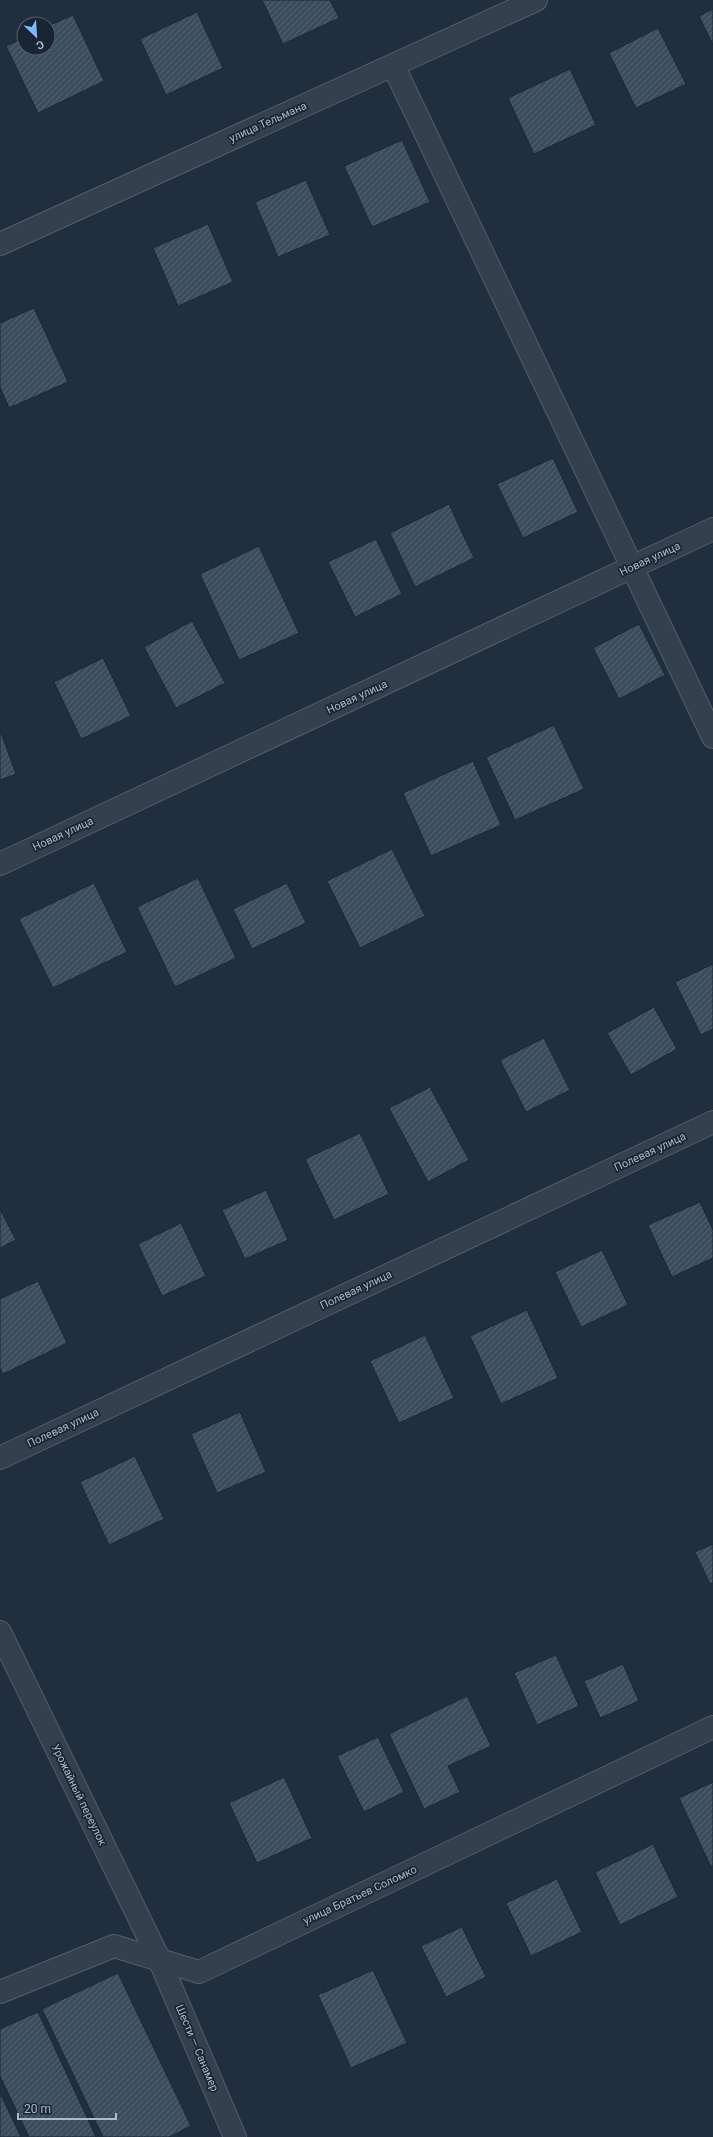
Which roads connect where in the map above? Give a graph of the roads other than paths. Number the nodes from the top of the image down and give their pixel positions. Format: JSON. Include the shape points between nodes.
{"nodes":[{"id":1,"x":536,"y":0,"type":"edge"},
{"id":2,"x":393,"y":65,"type":"junction"},
{"id":3,"x":0,"y":244,"type":"edge"},
{"id":4,"x":713,"y":529,"type":"edge"},
{"id":5,"x":632,"y":568,"type":"junction"},
{"id":6,"x":713,"y":737,"type":"edge"},
{"id":7,"x":0,"y":864,"type":"edge"},
{"id":8,"x":713,"y":1122,"type":"edge"},
{"id":9,"x":0,"y":1458,"type":"edge"},
{"id":10,"x":0,"y":1632,"type":"edge"},
{"id":11,"x":713,"y":1727,"type":"edge"},
{"id":12,"x":159,"y":1959,"type":"junction"},
{"id":13,"x":0,"y":1992,"type":"edge"},
{"id":14,"x":235,"y":2137,"type":"edge"}],
"edges":[{"from":1,"to":2,"type":"street","name":"улица Тельмана"},
{"from":2,"to":3,"type":"street","name":"улица Тельмана"},
{"from":2,"to":5,"type":"street"},
{"from":4,"to":5,"type":"street","name":"Новая улица"},
{"from":5,"to":6,"type":"street"},
{"from":5,"to":7,"type":"street","name":"Новая улица"},
{"from":8,"to":9,"type":"street","name":"Полевая улица"},
{"from":10,"to":12,"type":"street","name":"Урожайный переулок"},
{"from":11,"to":12,"type":"street","name":"улица Братьев Соломко","via":[[198,1972]]},
{"from":12,"to":13,"type":"street","name":"улица Братьев Соломко","via":[[114,1946]]},
{"from":12,"to":14,"type":"street","name":"Шести — Санамер"}]}
